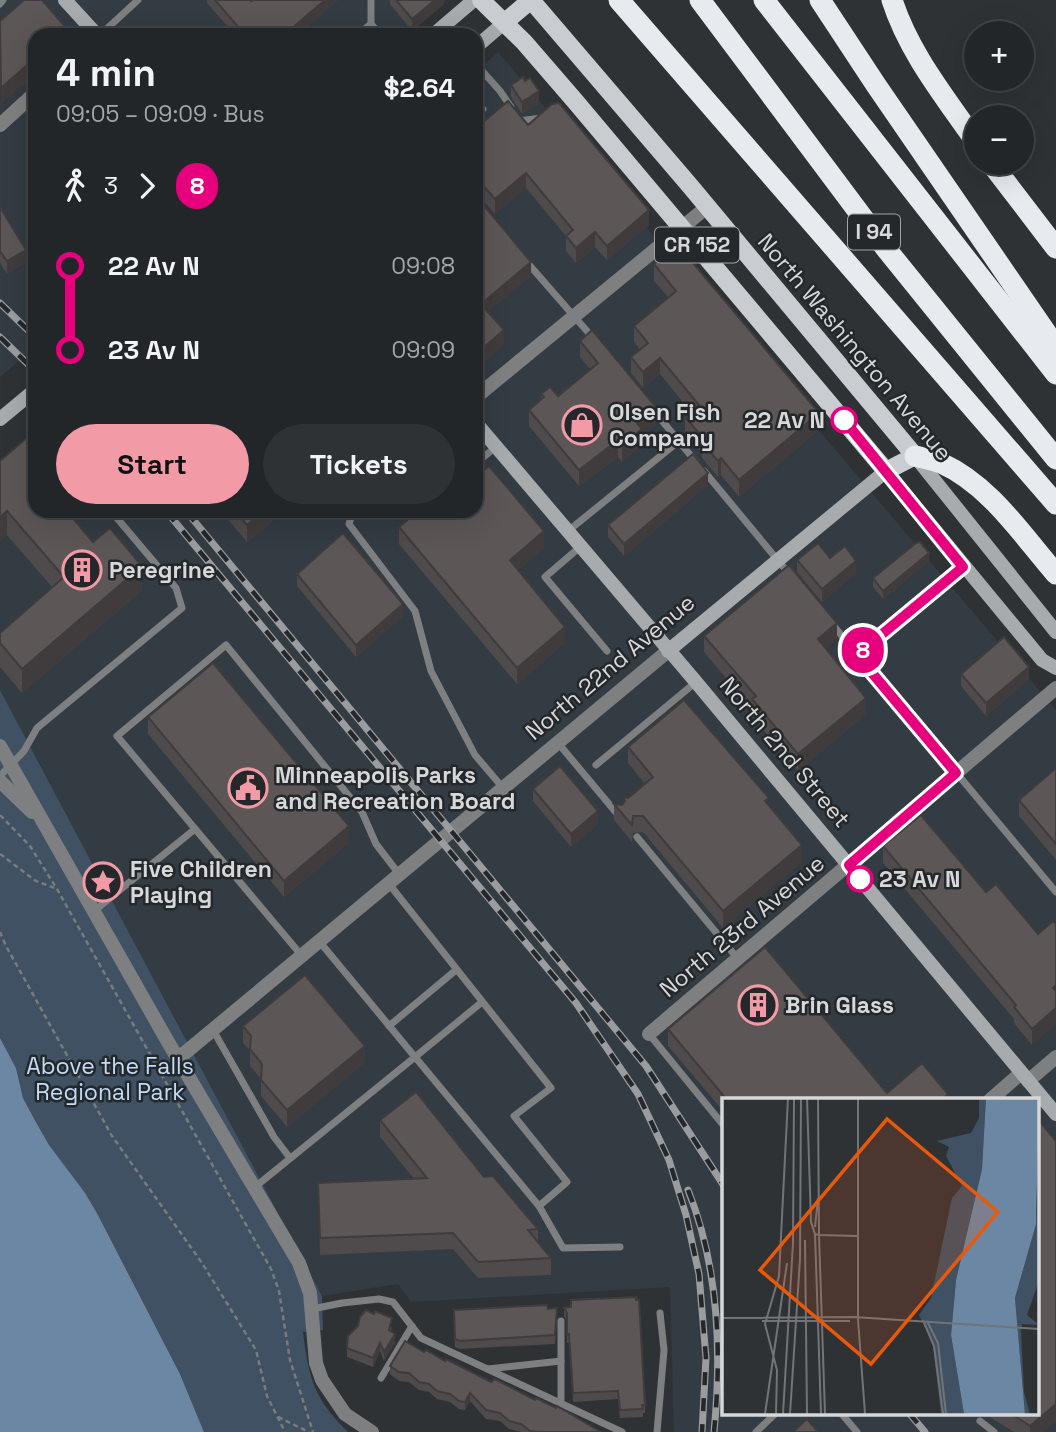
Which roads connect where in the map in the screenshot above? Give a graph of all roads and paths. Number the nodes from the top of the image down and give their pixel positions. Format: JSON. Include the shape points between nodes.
{"nodes":[{"id":1,"x":65,"y":0,"type":"edge"},
{"id":2,"x":138,"y":0,"type":"edge"},
{"id":3,"x":371,"y":0,"type":"edge"},
{"id":4,"x":474,"y":0,"type":"edge"},
{"id":5,"x":481,"y":0,"type":"edge"},
{"id":6,"x":619,"y":0,"type":"edge"},
{"id":7,"x":700,"y":0,"type":"edge"},
{"id":8,"x":764,"y":0,"type":"edge"},
{"id":9,"x":820,"y":0,"type":"edge"},
{"id":10,"x":892,"y":0,"type":"edge"},
{"id":11,"x":902,"y":0,"type":"edge"},
{"id":12,"x":523,"y":7,"type":"edge"},
{"id":13,"x":371,"y":24,"type":"junction"},
{"id":14,"x":91,"y":28,"type":"edge"},
{"id":15,"x":106,"y":28,"type":"edge"},
{"id":16,"x":366,"y":28,"type":"edge"},
{"id":17,"x":375,"y":28,"type":"edge"},
{"id":18,"x":441,"y":28,"type":"edge"},
{"id":19,"x":483,"y":41,"type":"edge"},
{"id":20,"x":919,"y":58,"type":"junction"},
{"id":21,"x":483,"y":72,"type":"edge"},
{"id":22,"x":28,"y":99,"type":"edge"},
{"id":23,"x":548,"y":114,"type":"edge"},
{"id":24,"x":964,"y":124,"type":"edge"},
{"id":25,"x":0,"y":125,"type":"edge"},
{"id":26,"x":1000,"y":175,"type":"edge"},
{"id":27,"x":707,"y":207,"type":"junction"},
{"id":28,"x":683,"y":228,"type":"junction"},
{"id":29,"x":1056,"y":248,"type":"edge"},
{"id":30,"x":519,"y":252,"type":"edge"},
{"id":31,"x":574,"y":317,"type":"junction"},
{"id":32,"x":595,"y":340,"type":"edge"},
{"id":33,"x":1056,"y":347,"type":"edge"},
{"id":34,"x":1056,"y":374,"type":"edge"},
{"id":35,"x":483,"y":391,"type":"edge"},
{"id":36,"x":28,"y":396,"type":"edge"},
{"id":37,"x":645,"y":400,"type":"edge"},
{"id":38,"x":0,"y":419,"type":"edge"},
{"id":39,"x":483,"y":431,"type":"edge"},
{"id":40,"x":678,"y":440,"type":"junction"},
{"id":41,"x":496,"y":447,"type":"junction"},
{"id":42,"x":915,"y":456,"type":"junction"},
{"id":43,"x":483,"y":457,"type":"edge"},
{"id":44,"x":1056,"y":459,"type":"edge"},
{"id":45,"x":886,"y":471,"type":"junction"},
{"id":46,"x":1056,"y":504,"type":"edge"},
{"id":47,"x":117,"y":518,"type":"edge"},
{"id":48,"x":351,"y":518,"type":"edge"},
{"id":49,"x":568,"y":532,"type":"junction"},
{"id":50,"x":580,"y":547,"type":"junction"},
{"id":51,"x":777,"y":559,"type":"junction"},
{"id":52,"x":963,"y":567,"type":"junction"},
{"id":53,"x":1056,"y":574,"type":"edge"},
{"id":54,"x":798,"y":584,"type":"edge"},
{"id":55,"x":823,"y":614,"type":"edge"},
{"id":56,"x":1056,"y":632,"type":"edge"},
{"id":57,"x":668,"y":650,"type":"junction"},
{"id":58,"x":607,"y":651,"type":"dead end"},
{"id":59,"x":857,"y":655,"type":"junction"},
{"id":60,"x":1056,"y":668,"type":"edge"},
{"id":61,"x":696,"y":681,"type":"junction"},
{"id":62,"x":1056,"y":688,"type":"edge"},
{"id":63,"x":557,"y":743,"type":"junction"},
{"id":64,"x":0,"y":746,"type":"edge"},
{"id":65,"x":596,"y":765,"type":"dead end"},
{"id":66,"x":956,"y":773,"type":"junction"},
{"id":67,"x":4,"y":775,"type":"edge"},
{"id":68,"x":503,"y":788,"type":"junction"},
{"id":69,"x":0,"y":815,"type":"edge"},
{"id":70,"x":619,"y":816,"type":"edge"},
{"id":71,"x":195,"y":829,"type":"junction"},
{"id":72,"x":637,"y":838,"type":"dead end"},
{"id":73,"x":0,"y":854,"type":"edge"},
{"id":74,"x":849,"y":865,"type":"junction"},
{"id":75,"x":394,"y":879,"type":"junction"},
{"id":76,"x":57,"y":889,"type":"junction"},
{"id":77,"x":1056,"y":892,"type":"edge"},
{"id":78,"x":94,"y":911,"type":"junction"},
{"id":79,"x":0,"y":932,"type":"edge"},
{"id":80,"x":319,"y":941,"type":"junction"},
{"id":81,"x":302,"y":956,"type":"junction"},
{"id":82,"x":738,"y":959,"type":"junction"},
{"id":83,"x":456,"y":970,"type":"junction"},
{"id":84,"x":482,"y":1002,"type":"junction"},
{"id":85,"x":389,"y":1026,"type":"junction"},
{"id":86,"x":213,"y":1030,"type":"junction"},
{"id":87,"x":649,"y":1034,"type":"joint"},
{"id":88,"x":180,"y":1057,"type":"junction"},
{"id":89,"x":415,"y":1057,"type":"junction"},
{"id":90,"x":1056,"y":1057,"type":"edge"},
{"id":91,"x":1025,"y":1077,"type":"junction"},
{"id":92,"x":993,"y":1098,"type":"edge"},
{"id":93,"x":1056,"y":1114,"type":"edge"},
{"id":94,"x":722,"y":1125,"type":"edge"},
{"id":95,"x":290,"y":1158,"type":"junction"},
{"id":96,"x":255,"y":1187,"type":"junction"},
{"id":97,"x":539,"y":1206,"type":"junction"},
{"id":98,"x":620,"y":1247,"type":"dead end"},
{"id":99,"x":312,"y":1309,"type":"junction"},
{"id":100,"x":660,"y":1313,"type":"dead end"},
{"id":101,"x":561,"y":1321,"type":"dead end"},
{"id":102,"x":412,"y":1326,"type":"junction"},
{"id":103,"x":561,"y":1361,"type":"junction"},
{"id":104,"x":488,"y":1369,"type":"junction"},
{"id":105,"x":381,"y":1378,"type":"dead end"},
{"id":106,"x":561,"y":1403,"type":"junction"},
{"id":107,"x":775,"y":1414,"type":"edge"},
{"id":108,"x":842,"y":1414,"type":"edge"},
{"id":109,"x":278,"y":1417,"type":"junction"},
{"id":110,"x":980,"y":1420,"type":"dead end"},
{"id":111,"x":285,"y":1432,"type":"edge"},
{"id":112,"x":311,"y":1432,"type":"edge"},
{"id":113,"x":372,"y":1432,"type":"edge"},
{"id":114,"x":622,"y":1432,"type":"edge"},
{"id":115,"x":657,"y":1432,"type":"edge"},
{"id":116,"x":756,"y":1432,"type":"edge"},
{"id":117,"x":857,"y":1432,"type":"edge"},
{"id":118,"x":994,"y":1432,"type":"edge"}],
"edges":[{"from":1,"to":14,"type":"street"},
{"from":2,"to":15,"type":"lane"},
{"from":3,"to":13,"type":"lane"},
{"from":4,"to":18,"type":"street"},
{"from":5,"to":12,"type":"main road","name":"North Washington Avenue","number":"CR 152"},
{"from":6,"to":46,"type":"highway"},
{"from":7,"to":44,"type":"highway","number":"I 94","via":[[895,260]]},
{"from":8,"to":34,"type":"highway","number":"I 94"},
{"from":9,"to":33,"type":"highway"},
{"from":10,"to":20,"type":"highway"},
{"from":11,"to":20,"type":"highway"},
{"from":12,"to":19,"type":"street"},
{"from":12,"to":27,"type":"main road","name":"North Washington Avenue","number":"CR 152"},
{"from":12,"to":28,"type":"main road","name":"North Washington Avenue","number":"CR 152","via":[[571,103]]},
{"from":13,"to":16,"type":"lane"},
{"from":13,"to":17,"type":"lane"},
{"from":20,"to":24,"type":"highway"},
{"from":21,"to":23,"type":"lane","via":[[519,121]]},
{"from":22,"to":25,"type":"street"},
{"from":26,"to":29,"type":"highway"},
{"from":27,"to":28,"type":"street"},
{"from":27,"to":42,"type":"main road","name":"North Washington Avenue","number":"CR 152"},
{"from":28,"to":31,"type":"street"},
{"from":28,"to":45,"type":"main road","name":"North Washington Avenue","number":"CR 152"},
{"from":30,"to":31,"type":"lane"},
{"from":31,"to":32,"type":"lane"},
{"from":31,"to":35,"type":"street"},
{"from":36,"to":38,"type":"street"},
{"from":37,"to":40,"type":"lane"},
{"from":39,"to":41,"type":"street","name":"North 2nd Street"},
{"from":40,"to":49,"type":"lane"},
{"from":40,"to":51,"type":"lane"},
{"from":41,"to":43,"type":"lane"},
{"from":41,"to":49,"type":"street","name":"North 2nd Street"},
{"from":42,"to":45,"type":"main road","name":"North 22nd Avenue"},
{"from":42,"to":53,"type":"highway","via":[[966,477],[994,502]]},
{"from":42,"to":56,"type":"street","name":"North Washington Avenue","number":"CR 152"},
{"from":45,"to":51,"type":"street","name":"North 22nd Avenue"},
{"from":45,"to":52,"type":"street","name":"North Washington Avenue","number":"CR 152"},
{"from":47,"to":67,"type":"lane","via":[[176,588],[182,608],[47,718]]},
{"from":48,"to":68,"type":"lane","via":[[349,524],[415,611],[431,671],[475,755]]},
{"from":49,"to":50,"type":"street","name":"North 2nd Street"},
{"from":50,"to":57,"type":"street","name":"North 2nd Street"},
{"from":50,"to":58,"type":"lane","via":[[545,577]]},
{"from":51,"to":54,"type":"lane"},
{"from":51,"to":57,"type":"street","name":"North 22nd Avenue"},
{"from":52,"to":59,"type":"lane"},
{"from":52,"to":60,"type":"street","name":"North Washington Avenue","number":"CR 152","via":[[1042,660]]},
{"from":55,"to":59,"type":"lane"},
{"from":57,"to":61,"type":"street","name":"North 2nd Street"},
{"from":57,"to":63,"type":"street","name":"North 22nd Avenue"},
{"from":59,"to":66,"type":"lane"},
{"from":61,"to":65,"type":"lane"},
{"from":61,"to":74,"type":"street","name":"North 2nd Street"},
{"from":62,"to":66,"type":"street","name":"North 23rd Avenue"},
{"from":63,"to":68,"type":"street","name":"North 22nd Avenue"},
{"from":63,"to":70,"type":"lane"},
{"from":64,"to":67,"type":"street"},
{"from":66,"to":74,"type":"street","name":"North 23rd Avenue"},
{"from":66,"to":77,"type":"lane"},
{"from":67,"to":78,"type":"street","via":[[46,825]]},
{"from":68,"to":75,"type":"street","name":"North 22nd Avenue"},
{"from":69,"to":76,"type":"path","via":[[30,846]]},
{"from":71,"to":75,"type":"lane","via":[[117,736],[226,645],[362,812]]},
{"from":71,"to":78,"type":"lane"},
{"from":71,"to":81,"type":"lane"},
{"from":72,"to":82,"type":"lane"},
{"from":73,"to":76,"type":"path","via":[[36,881]]},
{"from":74,"to":82,"type":"street","name":"North 23rd Avenue"},
{"from":74,"to":91,"type":"street","name":"North 2nd Street"},
{"from":75,"to":80,"type":"street","name":"North 22nd Avenue"},
{"from":75,"to":83,"type":"lane"},
{"from":76,"to":112,"type":"path","via":[[271,1269]]},
{"from":78,"to":88,"type":"street"},
{"from":79,"to":109,"type":"path","via":[[112,1136],[202,1263],[256,1350],[267,1395]]},
{"from":80,"to":81,"type":"street","name":"North 22nd Avenue"},
{"from":80,"to":85,"type":"lane"},
{"from":81,"to":86,"type":"street","name":"North 22nd Avenue"},
{"from":82,"to":87,"type":"street","name":"North 23rd Avenue"},
{"from":83,"to":84,"type":"lane"},
{"from":83,"to":85,"type":"lane"},
{"from":84,"to":89,"type":"lane"},
{"from":84,"to":97,"type":"lane","via":[[551,1088],[514,1116],[567,1182]]},
{"from":85,"to":89,"type":"lane"},
{"from":86,"to":88,"type":"street","name":"North 22nd Avenue"},
{"from":86,"to":95,"type":"lane"},
{"from":87,"to":94,"type":"lane"},
{"from":88,"to":96,"type":"street"},
{"from":89,"to":95,"type":"lane"},
{"from":89,"to":97,"type":"lane"},
{"from":90,"to":91,"type":"street"},
{"from":91,"to":92,"type":"street"},
{"from":91,"to":93,"type":"street","name":"North 2nd Street"},
{"from":95,"to":96,"type":"lane"},
{"from":96,"to":99,"type":"street","via":[[299,1263]]},
{"from":97,"to":98,"type":"lane","via":[[563,1248]]},
{"from":99,"to":102,"type":"lane","via":[[379,1298],[393,1302]]},
{"from":99,"to":113,"type":"street","via":[[316,1363],[322,1380],[345,1414]]},
{"from":100,"to":115,"type":"lane","via":[[664,1350]]},
{"from":101,"to":103,"type":"lane"},
{"from":102,"to":104,"type":"lane","via":[[421,1338]]},
{"from":102,"to":105,"type":"lane"},
{"from":103,"to":104,"type":"lane"},
{"from":103,"to":106,"type":"lane"},
{"from":104,"to":106,"type":"lane"},
{"from":106,"to":114,"type":"lane"},
{"from":107,"to":116,"type":"lane"},
{"from":108,"to":117,"type":"lane"},
{"from":109,"to":111,"type":"path"},
{"from":109,"to":112,"type":"path"},
{"from":110,"to":118,"type":"lane"}]}
